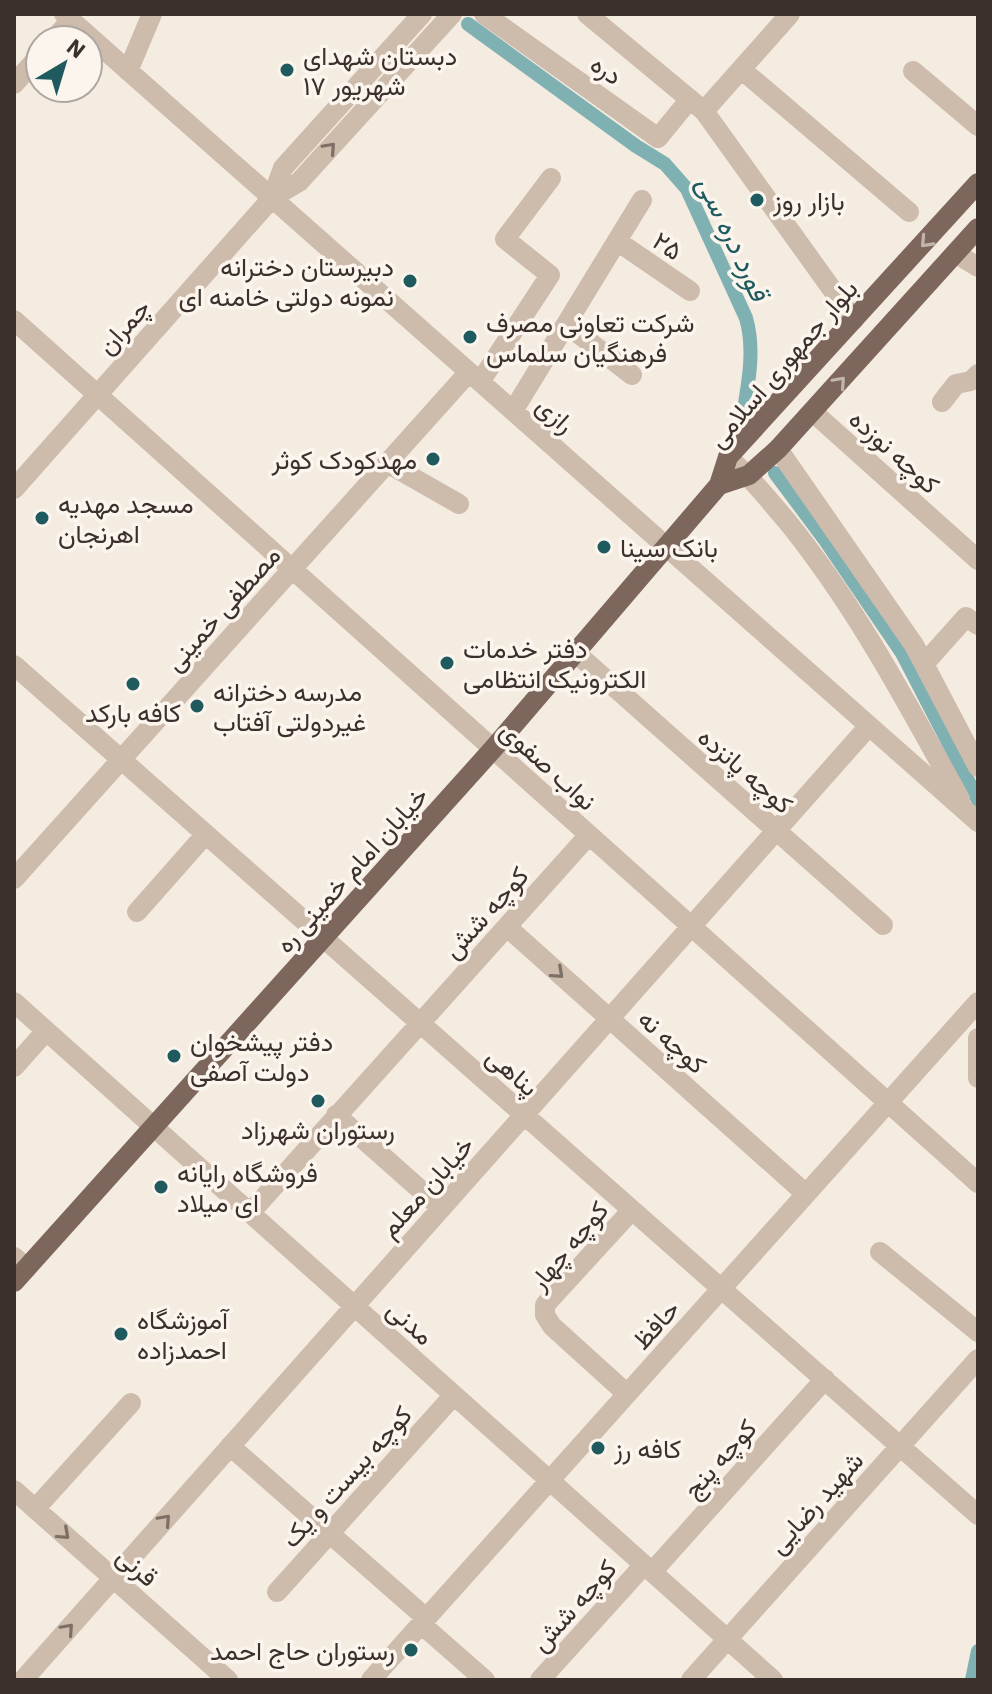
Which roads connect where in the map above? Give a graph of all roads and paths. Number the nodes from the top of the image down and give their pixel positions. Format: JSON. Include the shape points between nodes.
{"nodes":[{"id":1,"x":152,"y":14,"type":"edge"},
{"id":2,"x":422,"y":14,"type":"edge"},
{"id":3,"x":452,"y":14,"type":"edge"},
{"id":4,"x":484,"y":14,"type":"edge"},
{"id":5,"x":587,"y":14,"type":"edge"},
{"id":6,"x":785,"y":16,"type":"edge"},
{"id":7,"x":67,"y":17,"type":"edge"},
{"id":8,"x":741,"y":69,"type":"junction"},
{"id":9,"x":128,"y":71,"type":"junction"},
{"id":10,"x":913,"y":71,"type":"dead end"},
{"id":11,"x":697,"y":105,"type":"junction"},
{"id":12,"x":978,"y":126,"type":"edge"},
{"id":13,"x":551,"y":178,"type":"dead end"},
{"id":14,"x":978,"y":183,"type":"edge"},
{"id":15,"x":272,"y":198,"type":"junction"},
{"id":16,"x":642,"y":200,"type":"dead end"},
{"id":17,"x":909,"y":212,"type":"dead end"},
{"id":18,"x":978,"y":228,"type":"edge"},
{"id":19,"x":617,"y":241,"type":"junction"},
{"id":20,"x":955,"y":253,"type":"junction"},
{"id":21,"x":978,"y":267,"type":"edge"},
{"id":22,"x":690,"y":291,"type":"dead end"},
{"id":23,"x":14,"y":320,"type":"edge"},
{"id":24,"x":854,"y":320,"type":"junction"},
{"id":25,"x":566,"y":324,"type":"junction"},
{"id":26,"x":632,"y":375,"type":"dead end"},
{"id":27,"x":474,"y":377,"type":"junction"},
{"id":28,"x":976,"y":381,"type":"edge"},
{"id":29,"x":97,"y":395,"type":"junction"},
{"id":30,"x":942,"y":402,"type":"dead end"},
{"id":31,"x":513,"y":411,"type":"junction"},
{"id":32,"x":814,"y":413,"type":"junction"},
{"id":33,"x":778,"y":449,"type":"junction"},
{"id":34,"x":728,"y":457,"type":"junction"},
{"id":35,"x":387,"y":463,"type":"junction"},
{"id":36,"x":749,"y":475,"type":"junction"},
{"id":37,"x":719,"y":485,"type":"junction"},
{"id":38,"x":14,"y":489,"type":"edge"},
{"id":39,"x":459,"y":504,"type":"dead end"},
{"id":40,"x":666,"y":546,"type":"junction"},
{"id":41,"x":978,"y":560,"type":"edge"},
{"id":42,"x":293,"y":568,"type":"junction"},
{"id":43,"x":978,"y":625,"type":"edge"},
{"id":44,"x":576,"y":653,"type":"junction"},
{"id":45,"x":924,"y":664,"type":"junction"},
{"id":46,"x":14,"y":665,"type":"edge"},
{"id":47,"x":869,"y":726,"type":"junction"},
{"id":48,"x":493,"y":749,"type":"junction"},
{"id":49,"x":122,"y":759,"type":"junction"},
{"id":50,"x":978,"y":767,"type":"edge"},
{"id":51,"x":973,"y":818,"type":"edge"},
{"id":52,"x":776,"y":830,"type":"junction"},
{"id":53,"x":205,"y":835,"type":"junction"},
{"id":54,"x":589,"y":835,"type":"junction"},
{"id":55,"x":978,"y":835,"type":"edge"},
{"id":56,"x":14,"y":879,"type":"edge"},
{"id":57,"x":137,"y":912,"type":"dead end"},
{"id":58,"x":883,"y":925,"type":"dead end"},
{"id":59,"x":691,"y":926,"type":"junction"},
{"id":60,"x":507,"y":927,"type":"junction"},
{"id":61,"x":323,"y":939,"type":"junction"},
{"id":62,"x":14,"y":1002,"type":"edge"},
{"id":63,"x":978,"y":1002,"type":"edge"},
{"id":64,"x":609,"y":1019,"type":"junction"},
{"id":65,"x":420,"y":1024,"type":"junction"},
{"id":66,"x":46,"y":1031,"type":"junction"},
{"id":67,"x":978,"y":1038,"type":"edge"},
{"id":68,"x":14,"y":1067,"type":"edge"},
{"id":69,"x":978,"y":1078,"type":"edge"},
{"id":70,"x":888,"y":1103,"type":"junction"},
{"id":71,"x":336,"y":1115,"type":"junction"},
{"id":72,"x":524,"y":1115,"type":"junction"},
{"id":73,"x":155,"y":1128,"type":"junction"},
{"id":74,"x":978,"y":1183,"type":"edge"},
{"id":75,"x":806,"y":1194,"type":"junction"},
{"id":76,"x":441,"y":1208,"type":"junction"},
{"id":77,"x":632,"y":1210,"type":"junction"},
{"id":78,"x":250,"y":1213,"type":"junction"},
{"id":79,"x":880,"y":1252,"type":"dead end"},
{"id":80,"x":18,"y":1269,"type":"edge"},
{"id":81,"x":721,"y":1289,"type":"junction"},
{"id":82,"x":354,"y":1306,"type":"junction"},
{"id":83,"x":978,"y":1332,"type":"edge"},
{"id":84,"x":978,"y":1359,"type":"edge"},
{"id":85,"x":825,"y":1379,"type":"junction"},
{"id":86,"x":627,"y":1394,"type":"junction"},
{"id":87,"x":454,"y":1395,"type":"junction"},
{"id":88,"x":131,"y":1403,"type":"dead end"},
{"id":89,"x":230,"y":1446,"type":"junction"},
{"id":90,"x":900,"y":1446,"type":"junction"},
{"id":91,"x":550,"y":1481,"type":"junction"},
{"id":92,"x":21,"y":1500,"type":"edge"},
{"id":93,"x":978,"y":1515,"type":"edge"},
{"id":94,"x":330,"y":1533,"type":"junction"},
{"id":95,"x":648,"y":1568,"type":"junction"},
{"id":96,"x":113,"y":1578,"type":"junction"},
{"id":97,"x":277,"y":1592,"type":"dead end"},
{"id":98,"x":424,"y":1621,"type":"junction"},
{"id":99,"x":727,"y":1640,"type":"junction"},
{"id":100,"x":215,"y":1676,"type":"edge"},
{"id":101,"x":23,"y":1680,"type":"edge"},
{"id":102,"x":371,"y":1680,"type":"edge"},
{"id":103,"x":485,"y":1680,"type":"edge"},
{"id":104,"x":540,"y":1680,"type":"edge"},
{"id":105,"x":691,"y":1680,"type":"edge"},
{"id":106,"x":773,"y":1680,"type":"edge"}],
"edges":[{"from":1,"to":9,"type":"street"},
{"from":2,"to":15,"type":"street","name":"چمران","via":[[283,168]]},
{"from":15,"to":3,"type":"street","name":"چمران","one_way":true,"via":[[299,182]]},
{"from":4,"to":11,"type":"street","name":"دره","via":[[658,138]]},
{"from":5,"to":11,"type":"street"},
{"from":6,"to":8,"type":"street"},
{"from":7,"to":9,"type":"street","name":"رازی"},
{"from":8,"to":11,"type":"street"},
{"from":8,"to":17,"type":"street"},
{"from":9,"to":15,"type":"street","name":"رازی"},
{"from":10,"to":12,"type":"street"},
{"from":11,"to":24,"type":"street"},
{"from":13,"to":27,"type":"street","name":"مصطفی خمینی","via":[[505,239],[550,275]]},
{"from":14,"to":24,"type":"main road","name":"بلوار جمهوری اسلامی","one_way":true},
{"from":15,"to":27,"type":"street","name":"رازی"},
{"from":15,"to":29,"type":"street","name":"چمران"},
{"from":16,"to":19,"type":"street"},
{"from":18,"to":20,"type":"main road","name":"بلوار جمهوری اسلامی"},
{"from":19,"to":22,"type":"street","name":"۲۵"},
{"from":19,"to":25,"type":"street"},
{"from":20,"to":21,"type":"street"},
{"from":32,"to":20,"type":"main road","name":"بلوار جمهوری اسلامی","one_way":true},
{"from":23,"to":29,"type":"street","name":"نواب صفوی"},
{"from":24,"to":34,"type":"main road","name":"بلوار جمهوری اسلامی"},
{"from":25,"to":26,"type":"street"},
{"from":25,"to":31,"type":"street"},
{"from":27,"to":31,"type":"street","name":"رازی"},
{"from":27,"to":35,"type":"street","name":"مصطفی خمینی"},
{"from":28,"to":30,"type":"street","via":[[956,384]]},
{"from":29,"to":38,"type":"street","name":"چمران"},
{"from":29,"to":42,"type":"street","name":"نواب صفوی"},
{"from":31,"to":40,"type":"street","name":"رازی"},
{"from":32,"to":33,"type":"main road","name":"بلوار جمهوری اسلامی"},
{"from":32,"to":41,"type":"street","name":"کوچه نوزده"},
{"from":33,"to":36,"type":"main road","name":"بلوار جمهوری اسلامی"},
{"from":33,"to":45,"type":"street"},
{"from":34,"to":36,"type":"street"},
{"from":34,"to":37,"type":"main road","name":"بلوار جمهوری اسلامی"},
{"from":35,"to":39,"type":"street"},
{"from":35,"to":42,"type":"street","name":"مصطفی خمینی"},
{"from":36,"to":37,"type":"main road","name":"بلوار جمهوری اسلامی"},
{"from":36,"to":51,"type":"street","via":[[811,551],[886,662]]},
{"from":37,"to":40,"type":"main road","name":"خیابان امام خمینی ره"},
{"from":40,"to":44,"type":"main road","name":"خیابان امام خمینی ره"},
{"from":40,"to":47,"type":"street","name":"رازی"},
{"from":42,"to":48,"type":"street","name":"نواب صفوی"},
{"from":42,"to":49,"type":"street","name":"مصطفی خمینی"},
{"from":43,"to":45,"type":"street","via":[[966,617]]},
{"from":44,"to":48,"type":"main road","name":"خیابان امام خمینی ره"},
{"from":44,"to":52,"type":"street","name":"کوچه پانزده"},
{"from":45,"to":50,"type":"street"},
{"from":46,"to":49,"type":"street","name":"پناهی"},
{"from":47,"to":51,"type":"street","name":"رازی"},
{"from":47,"to":52,"type":"street","name":"خیابان معلم"},
{"from":48,"to":54,"type":"street","name":"نواب صفوی"},
{"from":48,"to":61,"type":"main road","name":"خیابان امام خمینی ره"},
{"from":49,"to":53,"type":"street","name":"پناهی"},
{"from":49,"to":56,"type":"street","name":"مصطفی خمینی"},
{"from":51,"to":55,"type":"street"},
{"from":52,"to":58,"type":"street","name":"کوچه پانزده"},
{"from":52,"to":59,"type":"street","name":"خیابان معلم"},
{"from":53,"to":57,"type":"street"},
{"from":53,"to":61,"type":"street","name":"پناهی"},
{"from":54,"to":59,"type":"street","name":"نواب صفوی"},
{"from":54,"to":60,"type":"street","name":"کوچه شش"},
{"from":59,"to":64,"type":"street","name":"خیابان معلم"},
{"from":59,"to":70,"type":"street","name":"نواب صفوی"},
{"from":60,"to":64,"type":"street","name":"کوچه نه","one_way":true},
{"from":60,"to":65,"type":"street","name":"کوچه شش"},
{"from":61,"to":65,"type":"street","name":"پناهی"},
{"from":61,"to":73,"type":"main road","name":"خیابان امام خمینی ره"},
{"from":62,"to":66,"type":"street","name":"مدنی"},
{"from":63,"to":70,"type":"street","name":"حافظ"},
{"from":64,"to":72,"type":"street","name":"خیابان معلم"},
{"from":64,"to":75,"type":"street","name":"کوچه نه"},
{"from":65,"to":71,"type":"street","name":"کوچه شش"},
{"from":65,"to":72,"type":"street","name":"پناهی"},
{"from":66,"to":68,"type":"street"},
{"from":66,"to":73,"type":"street","name":"مدنی"},
{"from":67,"to":69,"type":"street"},
{"from":70,"to":74,"type":"street","name":"نواب صفوی"},
{"from":70,"to":75,"type":"street","name":"حافظ"},
{"from":71,"to":76,"type":"street"},
{"from":71,"to":78,"type":"street","name":"کوچه شش"},
{"from":72,"to":76,"type":"street","name":"خیابان معلم"},
{"from":72,"to":77,"type":"street","name":"پناهی"},
{"from":73,"to":78,"type":"street","name":"مدنی"},
{"from":73,"to":80,"type":"main road","name":"خیابان امام خمینی ره"},
{"from":75,"to":81,"type":"street","name":"حافظ"},
{"from":76,"to":82,"type":"street","name":"خیابان معلم"},
{"from":77,"to":81,"type":"street","name":"پناهی"},
{"from":77,"to":86,"type":"street","name":"کوچه چهار","via":[[545,1305],[552,1326]]},
{"from":78,"to":82,"type":"street","name":"مدنی"},
{"from":79,"to":83,"type":"street"},
{"from":81,"to":85,"type":"street","name":"پناهی"},
{"from":81,"to":86,"type":"street","name":"حافظ"},
{"from":82,"to":87,"type":"street","name":"مدنی"},
{"from":82,"to":89,"type":"street","name":"خیابان معلم"},
{"from":84,"to":90,"type":"street","name":"شهید رضایی"},
{"from":85,"to":90,"type":"street","name":"پناهی"},
{"from":85,"to":95,"type":"street","name":"کوچه پنج"},
{"from":86,"to":91,"type":"street","name":"حافظ"},
{"from":87,"to":91,"type":"street","name":"مدنی"},
{"from":87,"to":94,"type":"street","name":"کوچه بیست و یک"},
{"from":88,"to":92,"type":"street"},
{"from":89,"to":94,"type":"street"},
{"from":96,"to":89,"type":"street","name":"خیابان معلم","one_way":true},
{"from":90,"to":93,"type":"street","name":"پناهی"},
{"from":90,"to":99,"type":"street","name":"شهید رضایی"},
{"from":91,"to":95,"type":"street","name":"مدنی"},
{"from":91,"to":98,"type":"street","name":"حافظ"},
{"from":92,"to":96,"type":"street","name":"قرنی","one_way":true},
{"from":94,"to":97,"type":"street","name":"کوچه بیست و یک"},
{"from":94,"to":98,"type":"street"},
{"from":95,"to":99,"type":"street","name":"مدنی"},
{"from":95,"to":104,"type":"street","name":"کوچه شش"},
{"from":96,"to":100,"type":"street","name":"قرنی"},
{"from":101,"to":96,"type":"street","name":"خیابان معلم","one_way":true},
{"from":98,"to":102,"type":"street","name":"حافظ"},
{"from":98,"to":103,"type":"street"},
{"from":99,"to":105,"type":"street","name":"شهید رضایی"},
{"from":99,"to":106,"type":"street","name":"مدنی"}]}
